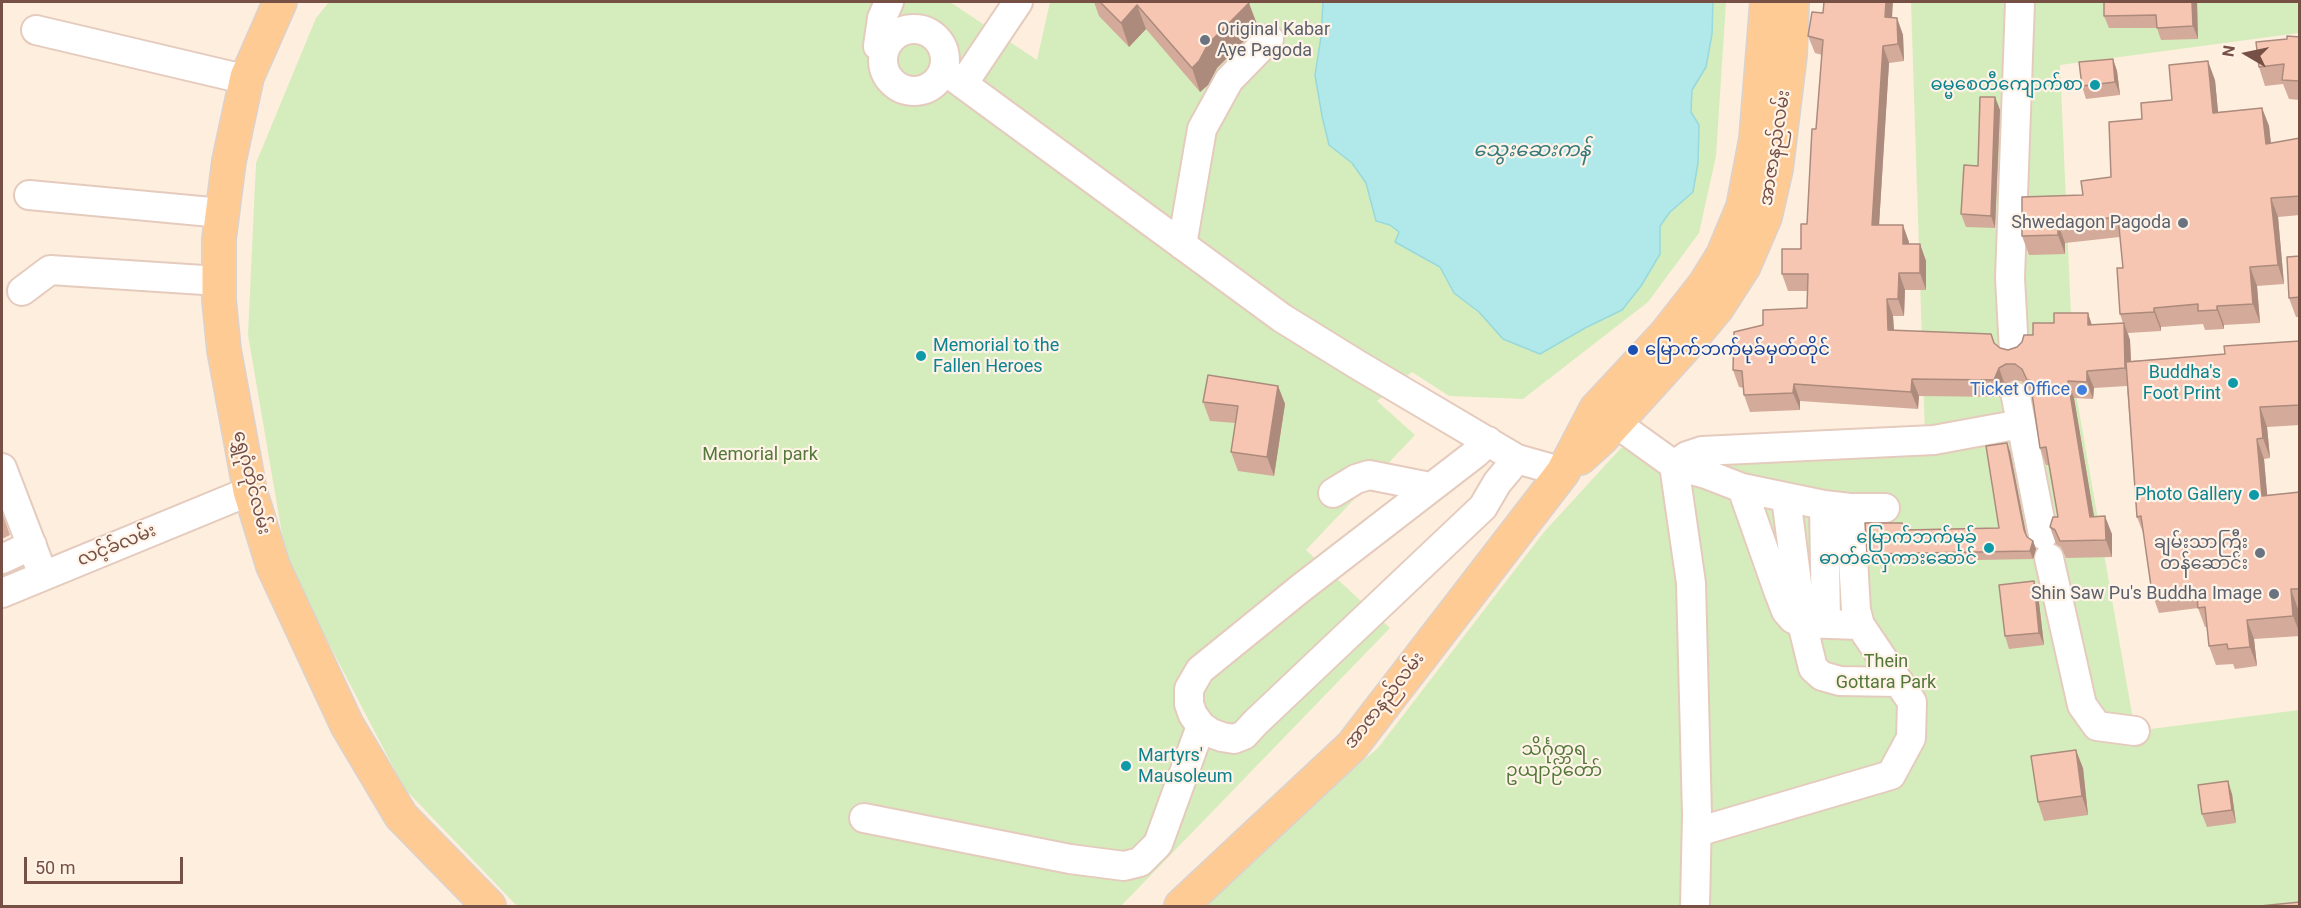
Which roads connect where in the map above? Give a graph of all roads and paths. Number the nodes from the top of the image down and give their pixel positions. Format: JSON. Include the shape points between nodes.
{"nodes":[{"id":1,"x":262,"y":2,"type":"edge"},
{"id":2,"x":280,"y":2,"type":"edge"},
{"id":3,"x":889,"y":2,"type":"edge"},
{"id":4,"x":1018,"y":2,"type":"edge"},
{"id":5,"x":1767,"y":2,"type":"edge"},
{"id":6,"x":1792,"y":2,"type":"edge"},
{"id":7,"x":2020,"y":2,"type":"edge"},
{"id":8,"x":36,"y":30,"type":"dead end"},
{"id":9,"x":1269,"y":39,"type":"dead end"},
{"id":10,"x":884,"y":50,"type":"junction"},
{"id":11,"x":1777,"y":56,"type":"junction"},
{"id":12,"x":239,"y":77,"type":"junction"},
{"id":13,"x":953,"y":77,"type":"junction"},
{"id":14,"x":29,"y":195,"type":"dead end"},
{"id":15,"x":213,"y":212,"type":"junction"},
{"id":16,"x":1182,"y":245,"type":"junction"},
{"id":17,"x":210,"y":280,"type":"junction"},
{"id":18,"x":22,"y":291,"type":"dead end"},
{"id":19,"x":2014,"y":351,"type":"edge"},
{"id":20,"x":1606,"y":416,"type":"junction"},
{"id":21,"x":1488,"y":441,"type":"junction"},
{"id":22,"x":1517,"y":459,"type":"junction"},
{"id":23,"x":1674,"y":465,"type":"junction"},
{"id":24,"x":2,"y":468,"type":"edge"},
{"id":25,"x":1563,"y":472,"type":"junction"},
{"id":26,"x":1430,"y":487,"type":"junction"},
{"id":27,"x":1742,"y":488,"type":"junction"},
{"id":28,"x":1333,"y":493,"type":"dead end"},
{"id":29,"x":241,"y":495,"type":"junction"},
{"id":30,"x":1786,"y":497,"type":"junction"},
{"id":31,"x":1837,"y":506,"type":"junction"},
{"id":32,"x":1885,"y":508,"type":"dead end"},
{"id":33,"x":32,"y":545,"type":"junction"},
{"id":34,"x":2,"y":559,"type":"edge"},
{"id":35,"x":43,"y":575,"type":"junction"},
{"id":36,"x":2,"y":593,"type":"edge"},
{"id":37,"x":1814,"y":623,"type":"junction"},
{"id":38,"x":1860,"y":625,"type":"junction"},
{"id":39,"x":1899,"y":682,"type":"junction"},
{"id":40,"x":1201,"y":726,"type":"junction"},
{"id":41,"x":2135,"y":731,"type":"dead end"},
{"id":42,"x":864,"y":818,"type":"dead end"},
{"id":43,"x":1697,"y":832,"type":"junction"},
{"id":44,"x":473,"y":904,"type":"edge"},
{"id":45,"x":1181,"y":906,"type":"edge"},
{"id":46,"x":1695,"y":906,"type":"edge"}],
"edges":[{"from":1,"to":12,"type":"main road","name":"ရွှေဂုံတိုင်လမ်း","via":[[234,65]]},
{"from":2,"to":12,"type":"main road","name":"ရွှေဂုံတိုင်လမ်း"},
{"from":3,"to":10,"type":"street","via":[[878,46]]},
{"from":4,"to":13,"type":"street"},
{"from":5,"to":11,"type":"main road","name":"အာဇာနည်လမ်း"},
{"from":6,"to":11,"type":"main road","name":"အာဇာနည်လမ်း"},
{"from":7,"to":19,"type":"street","via":[[2010,278]]},
{"from":8,"to":12,"type":"street"},
{"from":9,"to":16,"type":"street","via":[[1229,80],[1202,129]]},
{"from":10,"to":13,"type":"street","via":[[882,60],[888,79],[904,90],[924,90],[940,79]]},
{"from":10,"to":13,"type":"street","via":[[904,30],[924,30],[933,34],[944,50]]},
{"from":11,"to":20,"type":"main road","name":"အာဇာနည်လမ်း","via":[[1756,139],[1734,260],[1686,311]]},
{"from":12,"to":15,"type":"main road","name":"ရွှေဂုံတိုင်လမ်း","via":[[213,152]]},
{"from":13,"to":16,"type":"street"},
{"from":14,"to":15,"type":"street"},
{"from":15,"to":17,"type":"main road","name":"ရွှေဂုံတိုင်လမ်း"},
{"from":16,"to":21,"type":"street","via":[[1282,318]]},
{"from":17,"to":18,"type":"street","via":[[50,270]]},
{"from":17,"to":29,"type":"main road","name":"ရွှေဂုံတိုင်လမ်း","via":[[205,344],[213,401]]},
{"from":20,"to":23,"type":"street"},
{"from":20,"to":25,"type":"main road","name":"အာဇာနည်လမ်း"},
{"from":21,"to":22,"type":"street"},
{"from":21,"to":26,"type":"street"},
{"from":22,"to":25,"type":"street"},
{"from":22,"to":40,"type":"street","via":[[1483,507],[1244,735],[1234,739],[1222,737]]},
{"from":23,"to":27,"type":"street"},
{"from":23,"to":41,"type":"street","via":[[1702,451],[1934,440],[2019,410],[2082,705],[2097,726]]},
{"from":23,"to":43,"type":"street","via":[[1691,583]]},
{"from":24,"to":33,"type":"street"},
{"from":25,"to":45,"type":"main road","name":"အာဇာနည်လမ်း","via":[[1352,746]]},
{"from":26,"to":28,"type":"street","via":[[1369,475]]},
{"from":26,"to":40,"type":"street","via":[[1200,670],[1189,689],[1188,704]]},
{"from":27,"to":30,"type":"street"},
{"from":27,"to":37,"type":"street","via":[[1786,611],[1793,619]]},
{"from":29,"to":35,"type":"street","name":"လင့်ခ်လမ်း"},
{"from":29,"to":44,"type":"main road","name":"ရွှေဂုံတိုင်လမ်း","via":[[261,584],[349,764],[387,827]]},
{"from":30,"to":31,"type":"street"},
{"from":30,"to":37,"type":"street"},
{"from":31,"to":32,"type":"street"},
{"from":31,"to":37,"type":"street"},
{"from":31,"to":38,"type":"street"},
{"from":33,"to":34,"type":"street"},
{"from":33,"to":35,"type":"street"},
{"from":35,"to":36,"type":"street","name":"လင့်ခ်လမ်း"},
{"from":37,"to":38,"type":"street"},
{"from":37,"to":39,"type":"street","via":[[1813,668],[1822,676],[1840,681]]},
{"from":38,"to":39,"type":"street"},
{"from":39,"to":43,"type":"street","via":[[1912,702],[1911,738],[1891,776]]},
{"from":40,"to":42,"type":"street","via":[[1158,844],[1140,861],[1124,866]]},
{"from":43,"to":46,"type":"street"}]}
